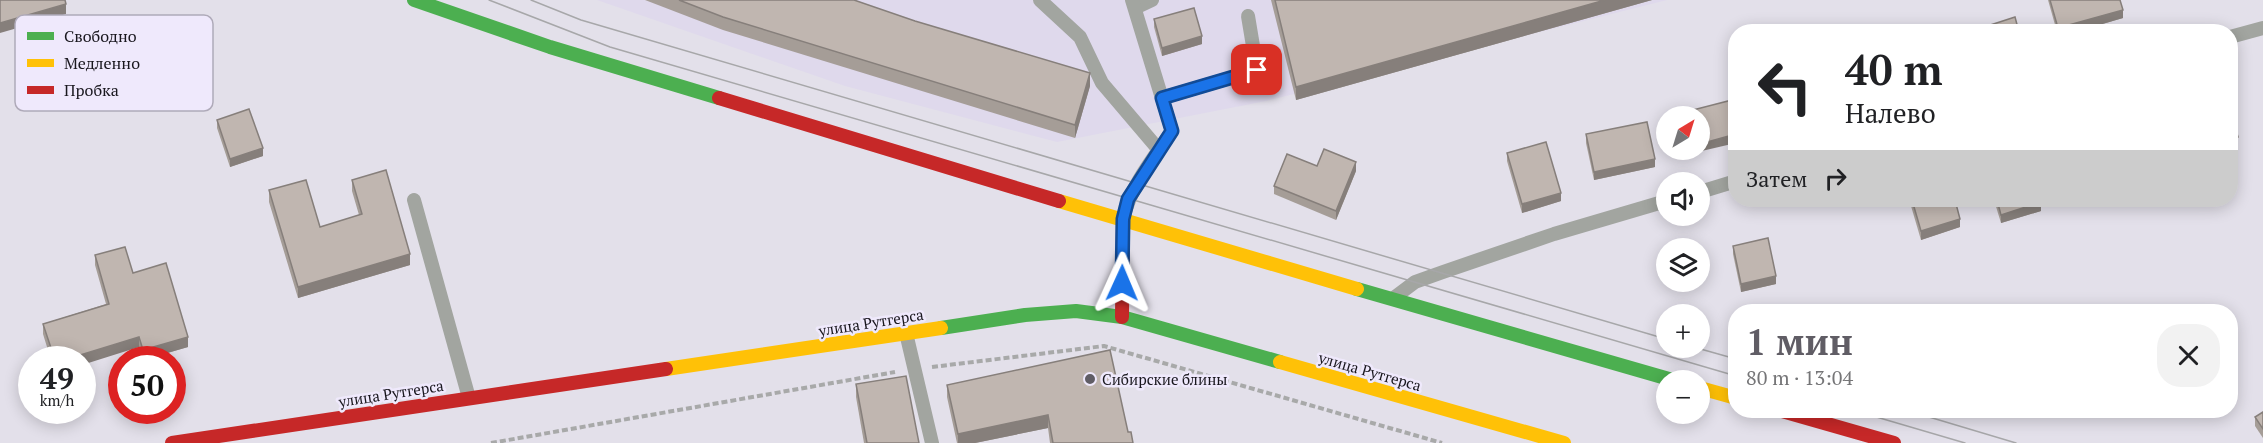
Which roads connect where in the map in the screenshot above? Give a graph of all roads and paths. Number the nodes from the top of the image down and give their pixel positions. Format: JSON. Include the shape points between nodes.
{"nodes":[{"id":1,"x":414,"y":0,"type":"edge"},
{"id":2,"x":1040,"y":0,"type":"edge"},
{"id":3,"x":1152,"y":0,"type":"edge"},
{"id":4,"x":1135,"y":3,"type":"edge"},
{"id":5,"x":1248,"y":16,"type":"dead end"},
{"id":6,"x":2263,"y":28,"type":"edge"},
{"id":7,"x":2238,"y":35,"type":"edge"},
{"id":8,"x":1162,"y":98,"type":"junction"},
{"id":9,"x":1159,"y":150,"type":"junction"},
{"id":10,"x":1728,"y":183,"type":"edge"},
{"id":11,"x":1710,"y":189,"type":"edge"},
{"id":12,"x":414,"y":200,"type":"dead end"},
{"id":13,"x":1656,"y":204,"type":"edge"},
{"id":14,"x":1123,"y":219,"type":"junction"},
{"id":15,"x":1390,"y":300,"type":"junction"},
{"id":16,"x":1122,"y":317,"type":"junction"},
{"id":17,"x":906,"y":333,"type":"junction"},
{"id":18,"x":914,"y":369,"type":"junction"},
{"id":19,"x":1656,"y":375,"type":"edge"},
{"id":20,"x":1710,"y":391,"type":"edge"},
{"id":21,"x":1728,"y":396,"type":"edge"},
{"id":22,"x":469,"y":398,"type":"junction"},
{"id":23,"x":1806,"y":418,"type":"edge"},
{"id":24,"x":172,"y":443,"type":"edge"},
{"id":25,"x":491,"y":443,"type":"edge"},
{"id":26,"x":932,"y":443,"type":"edge"},
{"id":27,"x":1442,"y":443,"type":"edge"},
{"id":28,"x":1564,"y":443,"type":"edge"},
{"id":29,"x":1894,"y":443,"type":"edge"}],
"edges":[{"from":1,"to":14,"type":"main road","via":[[550,47]]},
{"from":2,"to":9,"type":"lane","via":[[1080,37],[1102,83]]},
{"from":3,"to":4,"type":"lane"},
{"from":4,"to":8,"type":"lane"},
{"from":5,"to":8,"type":"lane","via":[[1257,70]]},
{"from":6,"to":7,"type":"lane"},
{"from":8,"to":9,"type":"lane","via":[[1172,131]]},
{"from":9,"to":14,"type":"lane","via":[[1128,199]]},
{"from":10,"to":11,"type":"lane"},
{"from":12,"to":22,"type":"lane"},
{"from":13,"to":15,"type":"lane","via":[[1415,282]]},
{"from":14,"to":15,"type":"main road"},
{"from":14,"to":16,"type":"main road"},
{"from":15,"to":19,"type":"main road"},
{"from":16,"to":17,"type":"main road","name":"улица Рутгерса","via":[[1076,311]]},
{"from":16,"to":28,"type":"main road","name":"улица Рутгерса"},
{"from":17,"to":18,"type":"lane"},
{"from":17,"to":22,"type":"main road","name":"улица Рутгерса"},
{"from":18,"to":25,"type":"path"},
{"from":18,"to":26,"type":"lane"},
{"from":18,"to":27,"type":"path","via":[[1104,346]]},
{"from":20,"to":21,"type":"main road"},
{"from":22,"to":24,"type":"main road","name":"улица Рутгерса"},
{"from":23,"to":29,"type":"main road"}]}
